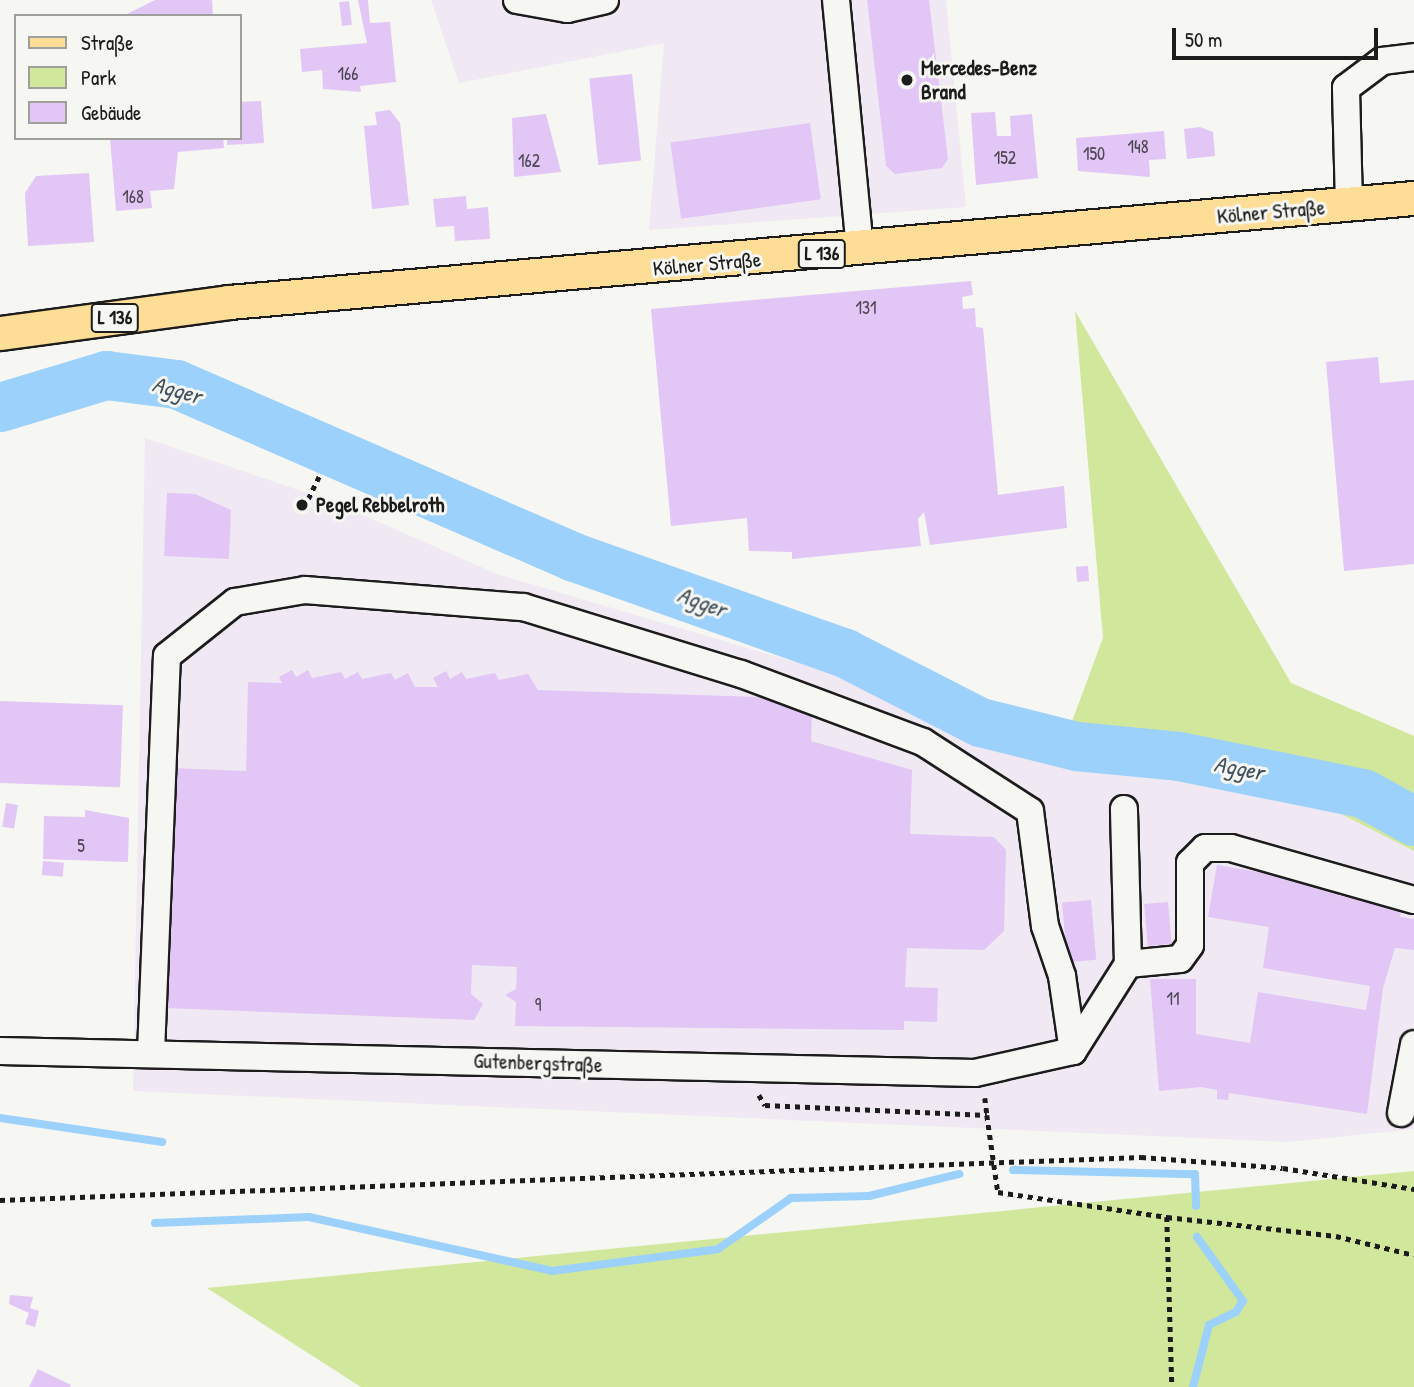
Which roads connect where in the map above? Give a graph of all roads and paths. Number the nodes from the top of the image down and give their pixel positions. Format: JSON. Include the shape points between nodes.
{"nodes":[{"id":1,"x":517,"y":0,"type":"edge"},
{"id":2,"x":604,"y":0,"type":"edge"},
{"id":3,"x":836,"y":0,"type":"edge"},
{"id":4,"x":1414,"y":57,"type":"edge"},
{"id":5,"x":1414,"y":198,"type":"edge"},
{"id":6,"x":1349,"y":204,"type":"junction"},
{"id":7,"x":860,"y":250,"type":"junction"},
{"id":8,"x":0,"y":333,"type":"edge"},
{"id":9,"x":319,"y":476,"type":"dead end"},
{"id":10,"x":309,"y":499,"type":"dead end"},
{"id":11,"x":1124,"y":809,"type":"dead end"},
{"id":12,"x":1414,"y":900,"type":"edge"},
{"id":13,"x":1128,"y":964,"type":"junction"},
{"id":14,"x":1414,"y":1044,"type":"edge"},
{"id":15,"x":0,"y":1051,"type":"edge"},
{"id":16,"x":1073,"y":1051,"type":"junction"},
{"id":17,"x":151,"y":1053,"type":"junction"},
{"id":18,"x":745,"y":1069,"type":"junction"},
{"id":19,"x":1401,"y":1113,"type":"dead end"},
{"id":20,"x":992,"y":1163,"type":"junction"},
{"id":21,"x":1414,"y":1189,"type":"edge"},
{"id":22,"x":0,"y":1200,"type":"edge"},
{"id":23,"x":1167,"y":1217,"type":"junction"},
{"id":24,"x":1414,"y":1255,"type":"edge"},
{"id":25,"x":1172,"y":1387,"type":"edge"}],
"edges":[{"from":1,"to":2,"type":"street","via":[[566,9]]},
{"from":3,"to":7,"type":"street"},
{"from":4,"to":6,"type":"street","via":[[1382,61],[1346,88]]},
{"from":5,"to":6,"type":"main road","name":"Kölner Straße","number":"L 136"},
{"from":6,"to":7,"type":"main road","name":"Kölner Straße","number":"L 136"},
{"from":7,"to":8,"type":"main road","name":"Kölner Straße","number":"L 136","via":[[229,302]]},
{"from":9,"to":10,"type":"path"},
{"from":11,"to":13,"type":"street"},
{"from":12,"to":13,"type":"street","via":[[1231,848],[1205,848],[1190,863],[1190,944],[1180,959]]},
{"from":13,"to":16,"type":"street"},
{"from":14,"to":19,"type":"street"},
{"from":15,"to":17,"type":"street","name":"Gutenbergstraße"},
{"from":16,"to":17,"type":"street","via":[[1062,975],[1045,926],[1030,811],[923,742],[741,674],[523,607],[413,593],[305,590],[234,603],[167,656]]},
{"from":16,"to":18,"type":"street","name":"Gutenbergstraße","via":[[975,1073]]},
{"from":17,"to":18,"type":"street","name":"Gutenbergstraße"},
{"from":18,"to":20,"type":"path","via":[[765,1105],[987,1115]]},
{"from":20,"to":21,"type":"path","via":[[1141,1157],[1283,1168]]},
{"from":20,"to":22,"type":"path"},
{"from":20,"to":23,"type":"path","via":[[998,1192]]},
{"from":23,"to":24,"type":"path","via":[[1336,1236]]},
{"from":23,"to":25,"type":"path"}]}
